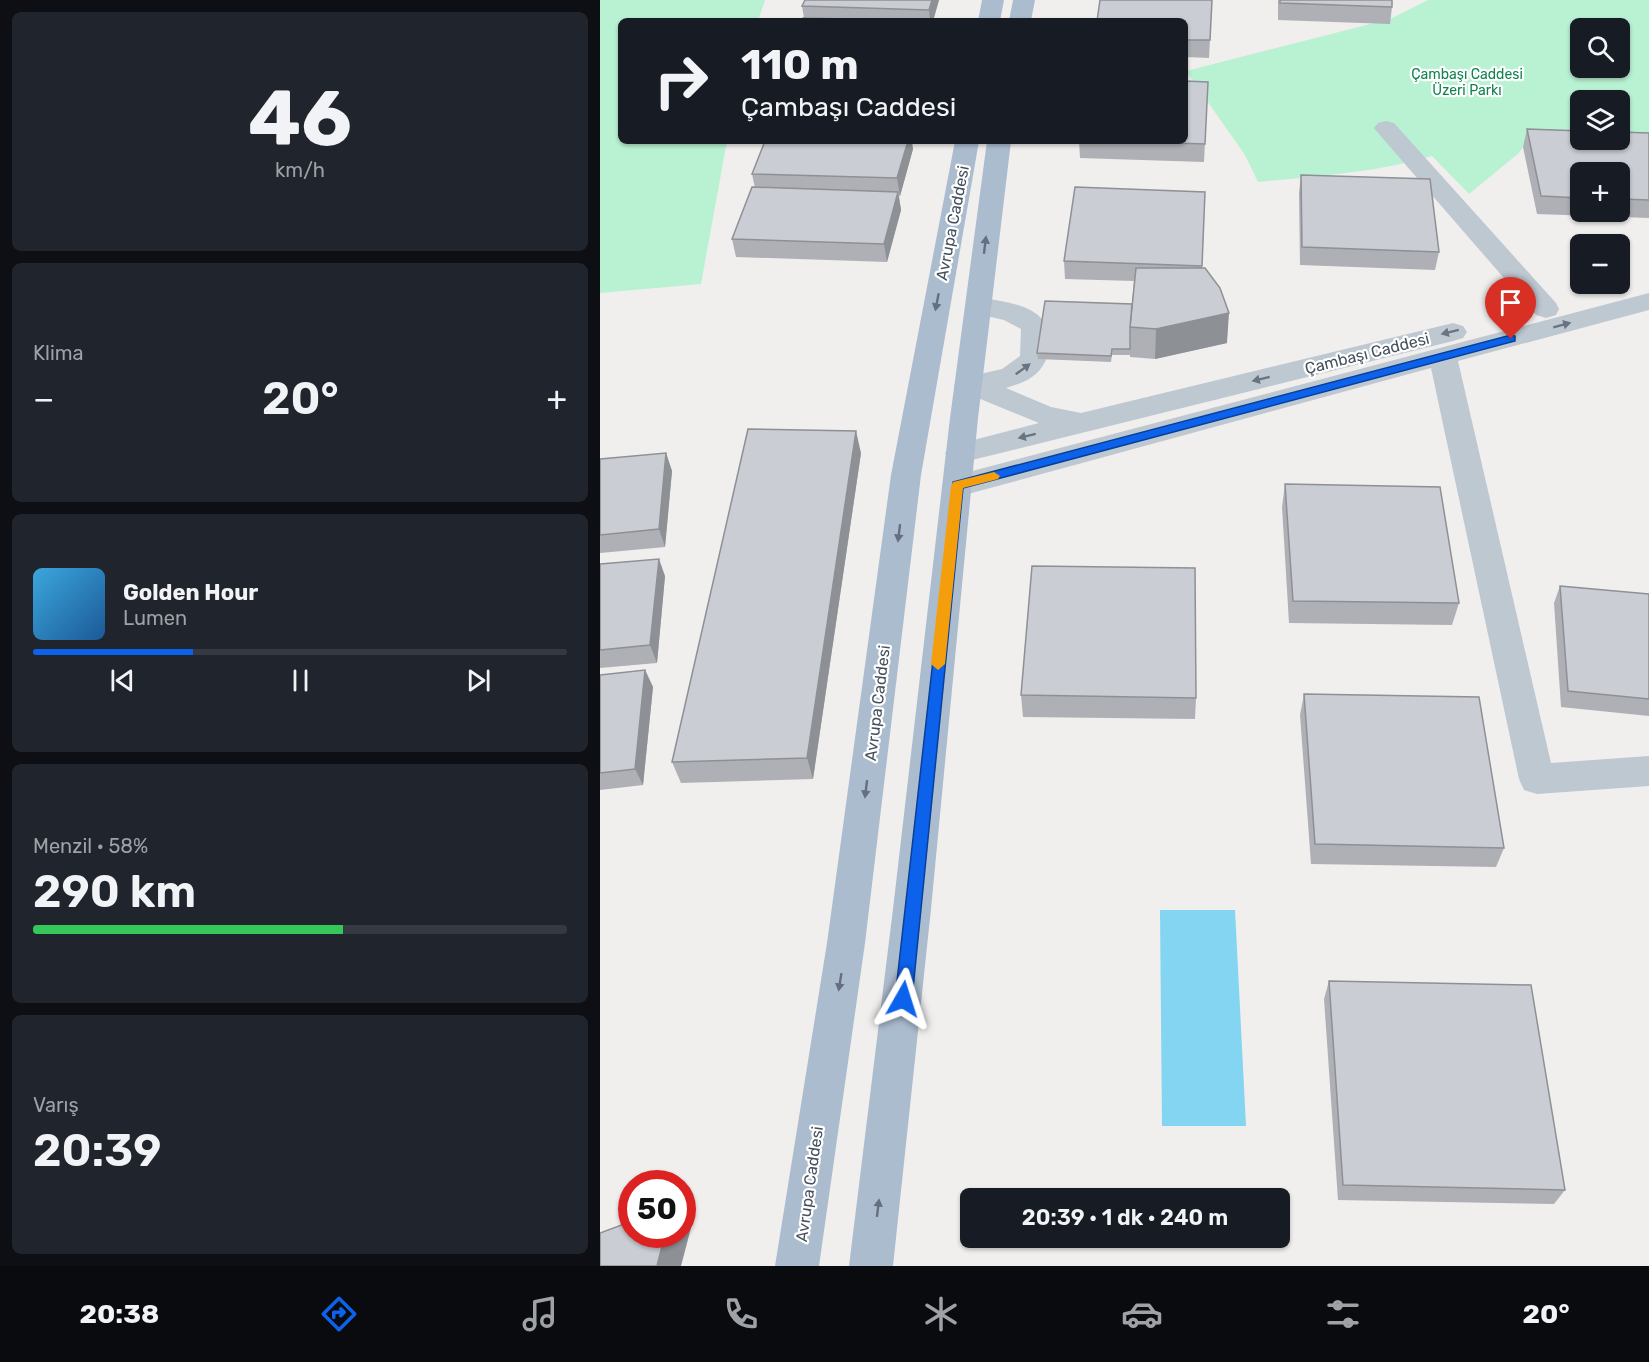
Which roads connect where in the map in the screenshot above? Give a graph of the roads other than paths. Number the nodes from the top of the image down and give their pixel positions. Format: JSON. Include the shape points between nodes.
{"nodes":[{"id":1,"x":993,"y":0,"type":"edge"},
{"id":2,"x":1024,"y":0,"type":"edge"},
{"id":3,"x":990,"y":18,"type":"edge"},
{"id":4,"x":1021,"y":18,"type":"edge"},
{"id":5,"x":1386,"y":128,"type":"dead end"},
{"id":6,"x":966,"y":144,"type":"edge"},
{"id":7,"x":999,"y":144,"type":"edge"},
{"id":8,"x":1649,"y":280,"type":"edge"},
{"id":9,"x":1649,"y":301,"type":"edge"},
{"id":10,"x":979,"y":306,"type":"junction"},
{"id":11,"x":1546,"y":309,"type":"junction"},
{"id":12,"x":1443,"y":358,"type":"junction"},
{"id":13,"x":968,"y":386,"type":"junction"},
{"id":14,"x":1084,"y":423,"type":"junction"},
{"id":15,"x":958,"y":469,"type":"junction"},
{"id":16,"x":906,"y":475,"type":"junction"},
{"id":17,"x":1649,"y":771,"type":"edge"},
{"id":18,"x":797,"y":1266,"type":"edge"},
{"id":19,"x":872,"y":1266,"type":"edge"}],
"edges":[{"from":1,"to":3,"type":"main road"},
{"from":2,"to":4,"type":"main road"},
{"from":5,"to":11,"type":"street"},
{"from":6,"to":16,"type":"main road","name":"Avrupa Caddesi","one_way":true},
{"from":10,"to":7,"type":"main road","name":"Avrupa Caddesi","one_way":true},
{"from":8,"to":11,"type":"street","name":"Çambaşı Caddesi"},
{"from":12,"to":9,"type":"street","name":"Çambaşı Caddesi","one_way":true},
{"from":10,"to":13,"type":"main road","name":"Avrupa Caddesi"},
{"from":13,"to":10,"type":"street","one_way":true,"via":[[1005,380],[1036,356],[1036,332],[1031,323]]},
{"from":11,"to":14,"type":"street","name":"Çambaşı Caddesi","one_way":true},
{"from":12,"to":15,"type":"street","name":"Çambaşı Caddesi"},
{"from":12,"to":17,"type":"street","via":[[1537,779]]},
{"from":13,"to":14,"type":"street","via":[[1044,415]]},
{"from":13,"to":15,"type":"main road","name":"Avrupa Caddesi"},
{"from":14,"to":15,"type":"street","name":"Çambaşı Caddesi","one_way":true},
{"from":15,"to":16,"type":"main road","via":[[939,487]]},
{"from":19,"to":15,"type":"main road","name":"Avrupa Caddesi","one_way":true},
{"from":16,"to":18,"type":"main road","name":"Avrupa Caddesi","one_way":true,"via":[[846,943]]}]}
